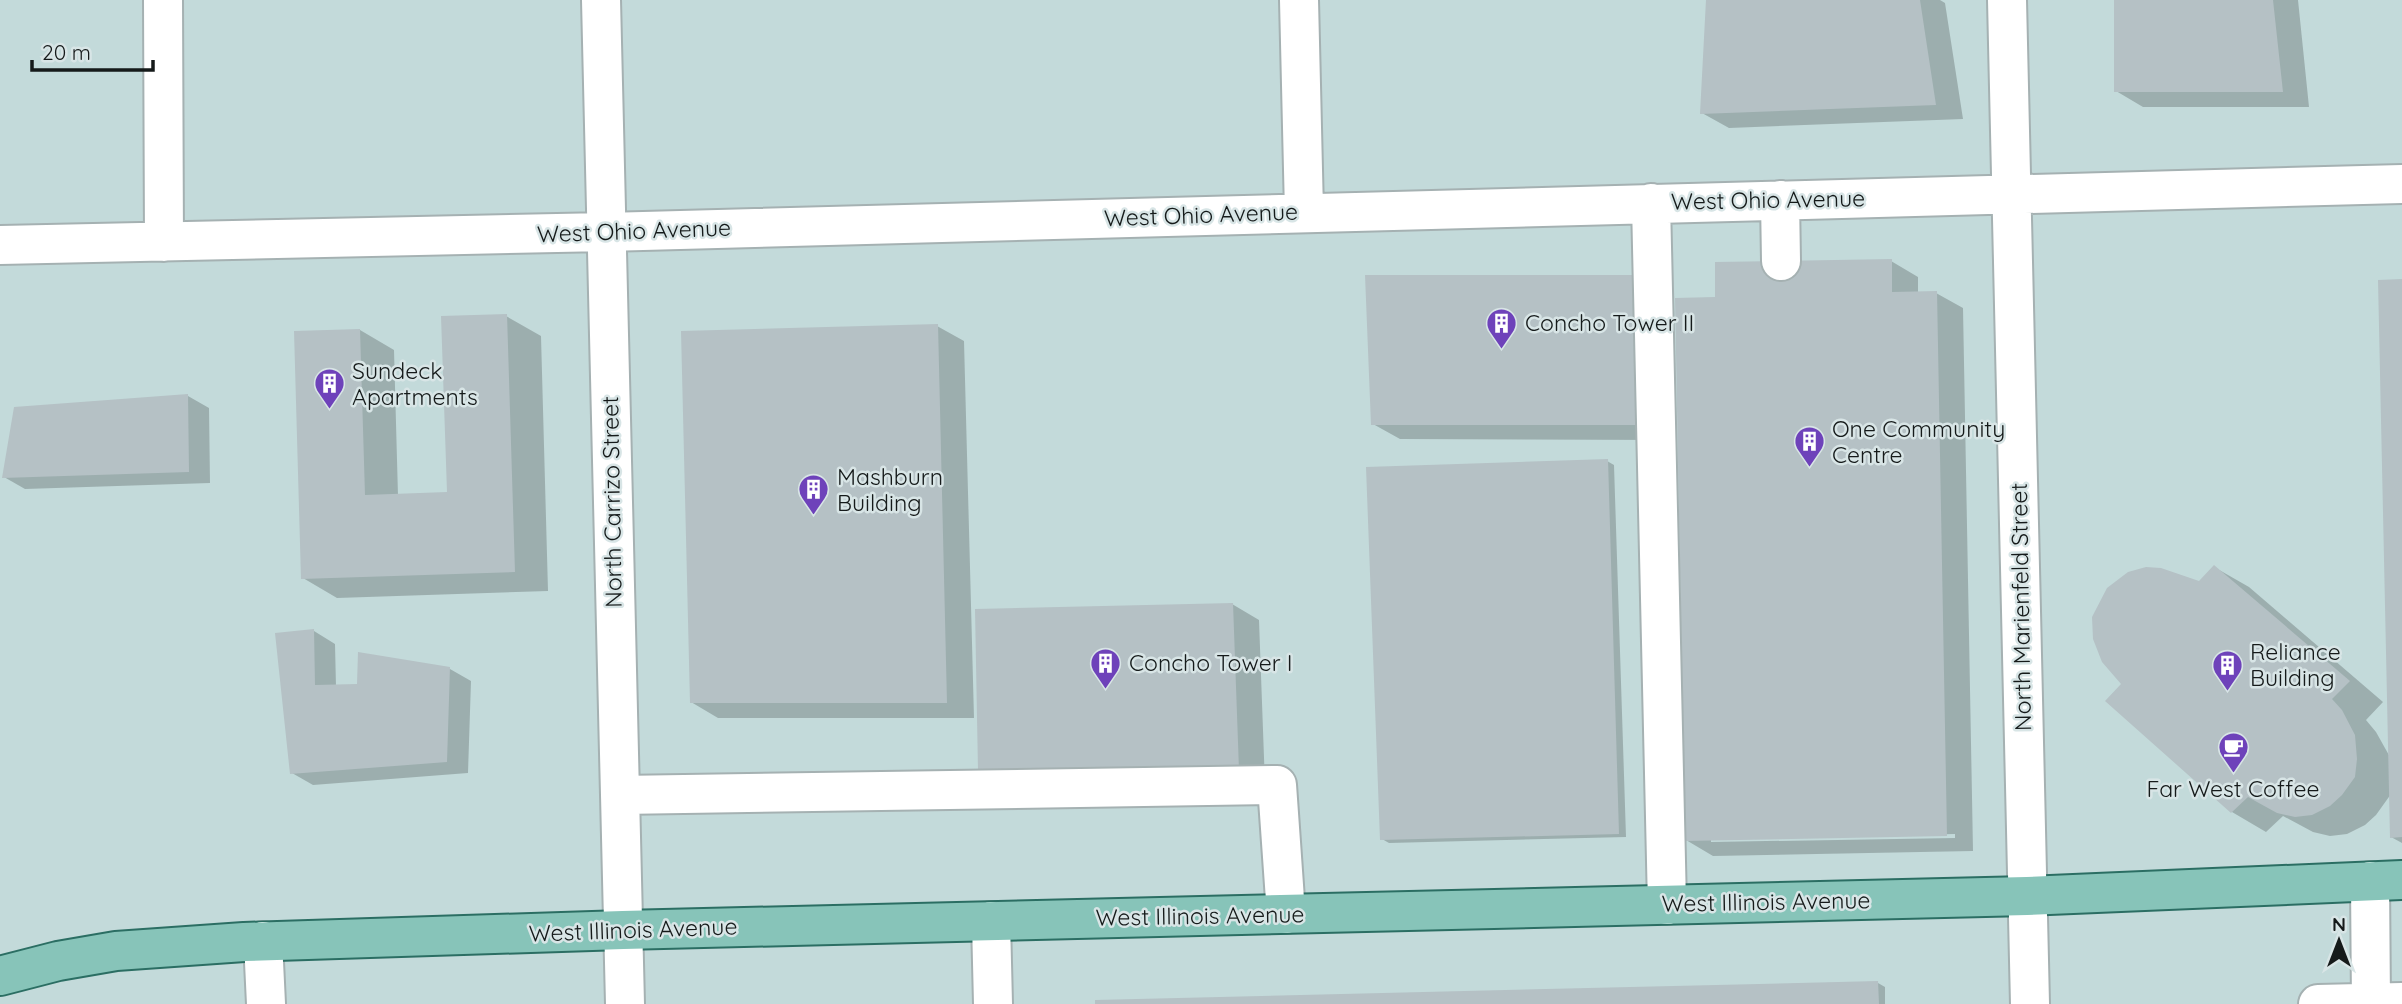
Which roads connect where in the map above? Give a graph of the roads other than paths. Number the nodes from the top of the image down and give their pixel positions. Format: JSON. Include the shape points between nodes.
{"nodes":[{"id":1,"x":163,"y":0,"type":"edge"},
{"id":2,"x":601,"y":0,"type":"edge"},
{"id":3,"x":1299,"y":0,"type":"edge"},
{"id":4,"x":2007,"y":0,"type":"edge"},
{"id":5,"x":2402,"y":184,"type":"edge"},
{"id":6,"x":2012,"y":194,"type":"junction"},
{"id":7,"x":1780,"y":200,"type":"junction"},
{"id":8,"x":1651,"y":203,"type":"junction"},
{"id":9,"x":1304,"y":212,"type":"junction"},
{"id":10,"x":606,"y":232,"type":"junction"},
{"id":11,"x":164,"y":242,"type":"junction"},
{"id":12,"x":0,"y":245,"type":"edge"},
{"id":13,"x":1781,"y":261,"type":"dead end"},
{"id":14,"x":620,"y":795,"type":"junction"},
{"id":15,"x":2386,"y":881,"type":"edge"},
{"id":16,"x":2027,"y":896,"type":"junction"},
{"id":17,"x":1667,"y":905,"type":"junction"},
{"id":18,"x":1286,"y":914,"type":"junction"},
{"id":19,"x":991,"y":921,"type":"junction"},
{"id":20,"x":623,"y":930,"type":"junction"},
{"id":21,"x":263,"y":941,"type":"junction"},
{"id":22,"x":0,"y":976,"type":"edge"},
{"id":23,"x":2382,"y":1003,"type":"edge"},
{"id":24,"x":266,"y":1004,"type":"edge"},
{"id":25,"x":625,"y":1004,"type":"edge"},
{"id":26,"x":993,"y":1004,"type":"edge"},
{"id":27,"x":2029,"y":1004,"type":"edge"},
{"id":28,"x":2318,"y":1004,"type":"edge"}],
"edges":[{"from":1,"to":11,"type":"street"},
{"from":2,"to":10,"type":"street","name":"North Carrizo Street"},
{"from":3,"to":9,"type":"street"},
{"from":4,"to":6,"type":"street","name":"North Marienfeld Street"},
{"from":5,"to":6,"type":"street","name":"West Ohio Avenue"},
{"from":6,"to":7,"type":"street","name":"West Ohio Avenue"},
{"from":6,"to":16,"type":"street","name":"North Marienfeld Street"},
{"from":7,"to":8,"type":"street","name":"West Ohio Avenue"},
{"from":7,"to":13,"type":"street"},
{"from":8,"to":9,"type":"street","name":"West Ohio Avenue"},
{"from":8,"to":17,"type":"street"},
{"from":9,"to":10,"type":"street","name":"West Ohio Avenue"},
{"from":10,"to":11,"type":"street","name":"West Ohio Avenue"},
{"from":10,"to":14,"type":"street","name":"North Carrizo Street"},
{"from":11,"to":12,"type":"street","name":"West Ohio Avenue"},
{"from":14,"to":18,"type":"street","via":[[1277,785]]},
{"from":14,"to":20,"type":"street","name":"North Carrizo Street"},
{"from":15,"to":16,"type":"main road","name":"West Illinois Avenue"},
{"from":15,"to":23,"type":"street"},
{"from":16,"to":17,"type":"main road","name":"West Illinois Avenue"},
{"from":16,"to":27,"type":"street","name":"North Marienfeld Street"},
{"from":17,"to":18,"type":"main road","name":"West Illinois Avenue"},
{"from":18,"to":19,"type":"main road","name":"West Illinois Avenue"},
{"from":19,"to":20,"type":"main road","name":"West Illinois Avenue"},
{"from":19,"to":26,"type":"street"},
{"from":20,"to":21,"type":"main road","name":"West Illinois Avenue"},
{"from":20,"to":25,"type":"street","name":"North Carrizo Street"},
{"from":21,"to":22,"type":"main road","name":"West Illinois Avenue","via":[[116,951]]},
{"from":21,"to":24,"type":"street"},
{"from":23,"to":28,"type":"street"}]}
